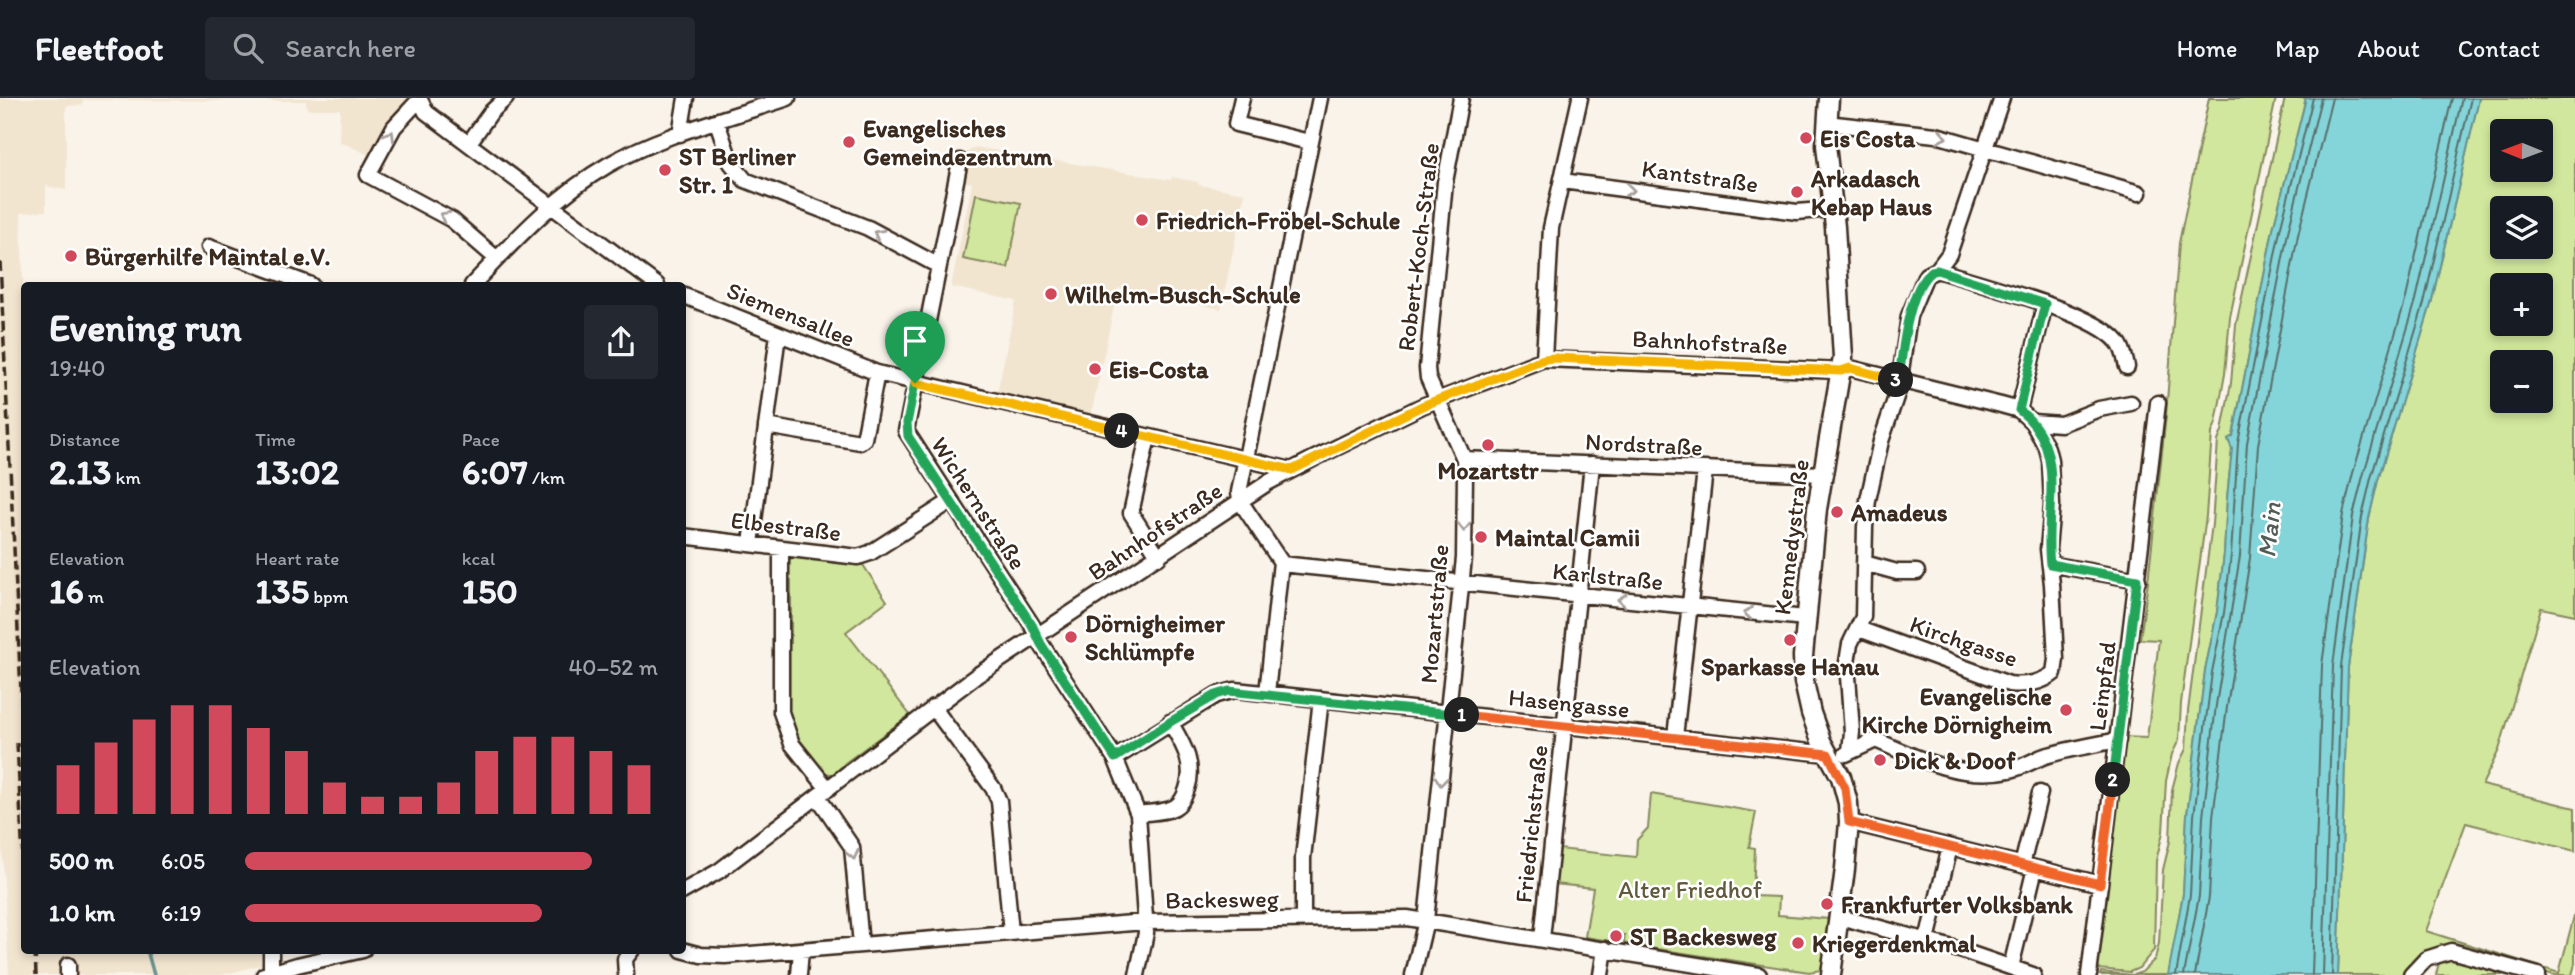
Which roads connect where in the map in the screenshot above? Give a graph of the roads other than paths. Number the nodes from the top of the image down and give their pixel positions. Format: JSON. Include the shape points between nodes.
{"nodes":[{"id":1,"x":506,"y":98,"type":"edge"},
{"id":2,"x":686,"y":98,"type":"edge"},
{"id":3,"x":788,"y":98,"type":"edge"},
{"id":4,"x":1242,"y":98,"type":"edge"},
{"id":5,"x":1320,"y":98,"type":"edge"},
{"id":6,"x":1461,"y":98,"type":"edge"},
{"id":7,"x":1580,"y":98,"type":"edge"},
{"id":8,"x":1829,"y":98,"type":"edge"},
{"id":9,"x":2002,"y":98,"type":"edge"},
{"id":10,"x":419,"y":99,"type":"edge"},
{"id":11,"x":717,"y":122,"type":"junction"},
{"id":12,"x":1826,"y":123,"type":"junction"},
{"id":13,"x":680,"y":134,"type":"junction"},
{"id":14,"x":1309,"y":142,"type":"junction"},
{"id":15,"x":468,"y":143,"type":"junction"},
{"id":16,"x":1986,"y":148,"type":"junction"},
{"id":17,"x":960,"y":161,"type":"dead end"},
{"id":18,"x":1562,"y":181,"type":"junction"},
{"id":19,"x":2139,"y":193,"type":"dead end"},
{"id":20,"x":551,"y":207,"type":"junction"},
{"id":21,"x":1833,"y":209,"type":"junction"},
{"id":22,"x":209,"y":247,"type":"dead end"},
{"id":23,"x":496,"y":259,"type":"junction"},
{"id":24,"x":939,"y":266,"type":"junction"},
{"id":25,"x":1937,"y":270,"type":"junction"},
{"id":26,"x":303,"y":282,"type":"edge"},
{"id":27,"x":475,"y":282,"type":"edge"},
{"id":28,"x":651,"y":282,"type":"edge"},
{"id":29,"x":686,"y":298,"type":"edge"},
{"id":30,"x":2045,"y":304,"type":"junction"},
{"id":31,"x":778,"y":334,"type":"junction"},
{"id":32,"x":1544,"y":359,"type":"junction"},
{"id":33,"x":2127,"y":368,"type":"dead end"},
{"id":34,"x":1841,"y":371,"type":"junction"},
{"id":35,"x":877,"y":373,"type":"junction"},
{"id":36,"x":1899,"y":381,"type":"junction"},
{"id":37,"x":915,"y":383,"type":"junction"},
{"id":38,"x":1438,"y":400,"type":"junction"},
{"id":39,"x":2131,"y":403,"type":"dead end"},
{"id":40,"x":2158,"y":403,"type":"dead end"},
{"id":41,"x":2019,"y":410,"type":"junction"},
{"id":42,"x":2032,"y":422,"type":"junction"},
{"id":43,"x":766,"y":426,"type":"junction"},
{"id":44,"x":1148,"y":437,"type":"junction"},
{"id":45,"x":1464,"y":458,"type":"junction"},
{"id":46,"x":1245,"y":459,"type":"junction"},
{"id":47,"x":1592,"y":464,"type":"junction"},
{"id":48,"x":1292,"y":470,"type":"junction"},
{"id":49,"x":1705,"y":470,"type":"junction"},
{"id":50,"x":1822,"y":474,"type":"junction"},
{"id":51,"x":951,"y":501,"type":"junction"},
{"id":52,"x":1240,"y":501,"type":"junction"},
{"id":53,"x":686,"y":536,"type":"edge"},
{"id":54,"x":751,"y":544,"type":"junction"},
{"id":55,"x":781,"y":548,"type":"junction"},
{"id":56,"x":1159,"y":557,"type":"junction"},
{"id":57,"x":1864,"y":563,"type":"junction"},
{"id":58,"x":1281,"y":564,"type":"junction"},
{"id":59,"x":2050,"y":564,"type":"junction"},
{"id":60,"x":1917,"y":572,"type":"dead end"},
{"id":61,"x":2137,"y":580,"type":"junction"},
{"id":62,"x":1462,"y":584,"type":"junction"},
{"id":63,"x":1578,"y":595,"type":"junction"},
{"id":64,"x":1690,"y":607,"type":"junction"},
{"id":65,"x":1805,"y":618,"type":"junction"},
{"id":66,"x":1859,"y":629,"type":"junction"},
{"id":67,"x":1037,"y":635,"type":"junction"},
{"id":68,"x":1267,"y":693,"type":"junction"},
{"id":69,"x":1321,"y":699,"type":"junction"},
{"id":70,"x":933,"y":708,"type":"junction"},
{"id":71,"x":1447,"y":713,"type":"junction"},
{"id":72,"x":1170,"y":722,"type":"junction"},
{"id":73,"x":1565,"y":724,"type":"junction"},
{"id":74,"x":1675,"y":737,"type":"junction"},
{"id":75,"x":2118,"y":740,"type":"junction"},
{"id":76,"x":1850,"y":751,"type":"junction"},
{"id":77,"x":1115,"y":758,"type":"junction"},
{"id":78,"x":1832,"y":759,"type":"junction"},
{"id":79,"x":823,"y":793,"type":"junction"},
{"id":80,"x":2040,"y":793,"type":"dead end"},
{"id":81,"x":1138,"y":814,"type":"junction"},
{"id":82,"x":1849,"y":822,"type":"junction"},
{"id":83,"x":1950,"y":847,"type":"junction"},
{"id":84,"x":2029,"y":866,"type":"junction"},
{"id":85,"x":2100,"y":884,"type":"junction"},
{"id":86,"x":686,"y":890,"type":"edge"},
{"id":87,"x":1840,"y":917,"type":"junction"},
{"id":88,"x":1303,"y":920,"type":"junction"},
{"id":89,"x":1426,"y":920,"type":"junction"},
{"id":90,"x":1145,"y":922,"type":"junction"},
{"id":91,"x":1011,"y":933,"type":"junction"},
{"id":92,"x":1542,"y":939,"type":"junction"},
{"id":93,"x":1927,"y":940,"type":"junction"},
{"id":94,"x":861,"y":945,"type":"junction"},
{"id":95,"x":1605,"y":948,"type":"junction"},
{"id":96,"x":801,"y":950,"type":"junction"},
{"id":97,"x":686,"y":951,"type":"edge"},
{"id":98,"x":271,"y":954,"type":"edge"},
{"id":99,"x":345,"y":954,"type":"edge"},
{"id":100,"x":629,"y":954,"type":"edge"},
{"id":101,"x":2011,"y":967,"type":"junction"},
{"id":102,"x":269,"y":974,"type":"edge"},
{"id":103,"x":626,"y":975,"type":"edge"},
{"id":104,"x":799,"y":975,"type":"edge"},
{"id":105,"x":1137,"y":975,"type":"edge"},
{"id":106,"x":1413,"y":975,"type":"edge"},
{"id":107,"x":1601,"y":975,"type":"edge"},
{"id":108,"x":1759,"y":975,"type":"edge"},
{"id":109,"x":1831,"y":975,"type":"edge"},
{"id":110,"x":2033,"y":975,"type":"edge"},
{"id":111,"x":2089,"y":975,"type":"edge"},
{"id":112,"x":2411,"y":975,"type":"edge"},
{"id":113,"x":2538,"y":975,"type":"edge"}],
"edges":[{"from":1,"to":15,"type":"street"},
{"from":2,"to":13,"type":"street"},
{"from":3,"to":11,"type":"street"},
{"from":4,"to":14,"type":"street","via":[[1236,124]]},
{"from":5,"to":14,"type":"street"},
{"from":6,"to":38,"type":"street","name":"Robert-Koch-Straße","via":[[1445,182],[1427,368]]},
{"from":7,"to":18,"type":"street"},
{"from":8,"to":12,"type":"main road","name":"Kennedystraße"},
{"from":9,"to":16,"type":"street"},
{"from":10,"to":15,"type":"street","via":[[426,112]]},
{"from":23,"to":10,"type":"street","one_way":true,"via":[[452,220],[368,175],[394,127]]},
{"from":11,"to":13,"type":"street"},
{"from":24,"to":11,"type":"street","one_way":true,"via":[[868,228],[745,180],[732,163]]},
{"from":12,"to":16,"type":"street","one_way":true,"via":[[1932,134]]},
{"from":12,"to":21,"type":"main road","name":"Kennedystraße"},
{"from":13,"to":20,"type":"street","via":[[610,163]]},
{"from":14,"to":46,"type":"street"},
{"from":15,"to":20,"type":"street"},
{"from":16,"to":19,"type":"street"},
{"from":16,"to":25,"type":"street","via":[[1949,254]]},
{"from":17,"to":24,"type":"street","name":"Wichernstraße"},
{"from":18,"to":21,"type":"street","name":"Kantstraße","one_way":true,"via":[[1797,212]]},
{"from":18,"to":32,"type":"street","via":[[1551,228]]},
{"from":20,"to":23,"type":"street"},
{"from":20,"to":28,"type":"street"},
{"from":21,"to":34,"type":"main road","name":"Kennedystraße"},
{"from":22,"to":26,"type":"street"},
{"from":23,"to":27,"type":"street"},
{"from":24,"to":37,"type":"street","name":"Wichernstraße"},
{"from":25,"to":30,"type":"street"},
{"from":25,"to":36,"type":"street","via":[[1926,275],[1909,316]]},
{"from":29,"to":31,"type":"street","name":"Siemensallee"},
{"from":30,"to":33,"type":"street","via":[[2113,337]]},
{"from":30,"to":41,"type":"street"},
{"from":31,"to":35,"type":"street","name":"Siemensallee"},
{"from":31,"to":43,"type":"street"},
{"from":32,"to":34,"type":"street","name":"Bahnhofstraße"},
{"from":32,"to":38,"type":"street","name":"Bahnhofstraße"},
{"from":34,"to":36,"type":"street","name":"Bahnhofstraße","via":[[1850,368]]},
{"from":34,"to":50,"type":"main road","name":"Kennedystraße"},
{"from":35,"to":37,"type":"street","name":"Siemensallee"},
{"from":35,"to":43,"type":"street","via":[[860,442]]},
{"from":36,"to":41,"type":"street","name":"Bahnhofstraße"},
{"from":36,"to":57,"type":"street","via":[[1874,469]]},
{"from":37,"to":44,"type":"street","name":"Siemensallee"},
{"from":37,"to":51,"type":"street","name":"Wichernstraße","via":[[906,430]]},
{"from":38,"to":45,"type":"street","name":"Mozartstraße"},
{"from":38,"to":48,"type":"street","name":"Bahnhofstraße"},
{"from":39,"to":42,"type":"street","via":[[2061,424]]},
{"from":40,"to":61,"type":"street","name":"Leinpfad"},
{"from":41,"to":42,"type":"street"},
{"from":42,"to":59,"type":"street","via":[[2047,448],[2052,472]]},
{"from":43,"to":54,"type":"street"},
{"from":44,"to":46,"type":"street","name":"Siemensallee"},
{"from":44,"to":56,"type":"street","via":[[1131,513]]},
{"from":45,"to":47,"type":"street","name":"Nordstraße"},
{"from":45,"to":62,"type":"street","name":"Mozartstraße","one_way":true},
{"from":46,"to":48,"type":"street","name":"Siemensallee"},
{"from":46,"to":52,"type":"street"},
{"from":47,"to":49,"type":"street","name":"Nordstraße"},
{"from":47,"to":63,"type":"street","name":"Friedrichstraße"},
{"from":48,"to":52,"type":"street","name":"Bahnhofstraße"},
{"from":49,"to":50,"type":"street","name":"Nordstraße"},
{"from":49,"to":64,"type":"street"},
{"from":50,"to":65,"type":"main road","name":"Kennedystraße"},
{"from":51,"to":55,"type":"street","name":"Elbestraße","via":[[864,556]]},
{"from":51,"to":67,"type":"street","name":"Wichernstraße"},
{"from":52,"to":56,"type":"street","name":"Bahnhofstraße"},
{"from":52,"to":58,"type":"street"},
{"from":53,"to":54,"type":"street","name":"Elbestraße"},
{"from":54,"to":55,"type":"street","name":"Elbestraße"},
{"from":55,"to":79,"type":"street","via":[[780,712],[792,744]]},
{"from":56,"to":67,"type":"street","name":"Bahnhofstraße"},
{"from":57,"to":60,"type":"street"},
{"from":57,"to":66,"type":"street"},
{"from":58,"to":62,"type":"street","name":"Karlstraße"},
{"from":58,"to":68,"type":"street"},
{"from":59,"to":61,"type":"street"},
{"from":59,"to":66,"type":"street","name":"Kirchgasse","via":[[2056,659],[2054,673],[2038,681],[2009,684]]},
{"from":61,"to":75,"type":"street","name":"Leinpfad"},
{"from":62,"to":63,"type":"street","name":"Karlstraße"},
{"from":62,"to":71,"type":"street","name":"Mozartstraße"},
{"from":64,"to":63,"type":"street","name":"Karlstraße","one_way":true},
{"from":63,"to":73,"type":"street","name":"Friedrichstraße"},
{"from":65,"to":64,"type":"street","name":"Karlstraße","one_way":true},
{"from":64,"to":74,"type":"street"},
{"from":65,"to":78,"type":"main road","name":"Kennedystraße","via":[[1806,692],[1817,731]]},
{"from":66,"to":76,"type":"street","via":[[1847,662]]},
{"from":67,"to":70,"type":"street","name":"Bahnhofstraße"},
{"from":67,"to":77,"type":"street","name":"Wichernstraße"},
{"from":68,"to":69,"type":"street","name":"Hasengasse"},
{"from":68,"to":72,"type":"street","name":"Hasengasse","via":[[1223,692]]},
{"from":69,"to":71,"type":"street","name":"Hasengasse"},
{"from":69,"to":88,"type":"street","via":[[1303,858]]},
{"from":70,"to":79,"type":"street","name":"Bahnhofstraße"},
{"from":70,"to":91,"type":"street","via":[[999,801]]},
{"from":71,"to":73,"type":"street","name":"Hasengasse"},
{"from":71,"to":89,"type":"street","name":"Mozartstraße","one_way":true},
{"from":72,"to":77,"type":"street","name":"Hasengasse"},
{"from":72,"to":81,"type":"street","via":[[1189,757],[1186,792],[1174,808]]},
{"from":73,"to":74,"type":"street","name":"Hasengasse"},
{"from":73,"to":92,"type":"street","name":"Friedrichstraße"},
{"from":74,"to":78,"type":"street","name":"Hasengasse"},
{"from":75,"to":76,"type":"street","via":[[2049,755],[2010,770],[1987,772],[1942,766],[1875,740]]},
{"from":75,"to":85,"type":"street","name":"Leinpfad"},
{"from":76,"to":78,"type":"street"},
{"from":77,"to":81,"type":"street","name":"Wichernstraße"},
{"from":78,"to":82,"type":"main road","name":"Kennedystraße","via":[[1847,796]]},
{"from":79,"to":86,"type":"street","name":"Bahnhofstraße","via":[[719,871]]},
{"from":79,"to":94,"type":"street","one_way":true,"via":[[854,851]]},
{"from":80,"to":84,"type":"street"},
{"from":81,"to":90,"type":"street","name":"Wichernstraße"},
{"from":82,"to":83,"type":"street"},
{"from":82,"to":87,"type":"main road","name":"Kennedystraße"},
{"from":83,"to":84,"type":"street"},
{"from":83,"to":93,"type":"street"},
{"from":84,"to":85,"type":"street"},
{"from":84,"to":101,"type":"street"},
{"from":85,"to":111,"type":"street","name":"Leinpfad"},
{"from":87,"to":93,"type":"street"},
{"from":87,"to":109,"type":"main road","name":"Kennedystraße"},
{"from":88,"to":89,"type":"street","name":"Backesweg"},
{"from":88,"to":90,"type":"street","name":"Backesweg"},
{"from":89,"to":92,"type":"street","name":"Backesweg"},
{"from":89,"to":106,"type":"street","name":"Mozartstraße"},
{"from":90,"to":91,"type":"street","name":"Backesweg"},
{"from":90,"to":105,"type":"street","name":"Wichernstraße"},
{"from":91,"to":94,"type":"street","name":"Backesweg"},
{"from":92,"to":95,"type":"street","name":"Backesweg"},
{"from":93,"to":101,"type":"street"},
{"from":94,"to":96,"type":"street","name":"Backesweg"},
{"from":95,"to":107,"type":"street"},
{"from":95,"to":108,"type":"street","name":"Backesweg"},
{"from":96,"to":97,"type":"street","name":"Backesweg","via":[[713,956]]},
{"from":96,"to":104,"type":"street"},
{"from":98,"to":102,"type":"street"},
{"from":99,"to":102,"type":"street"},
{"from":100,"to":103,"type":"street"},
{"from":101,"to":110,"type":"street"},
{"from":112,"to":113,"type":"street","via":[[2426,959],[2451,951]]}]}
